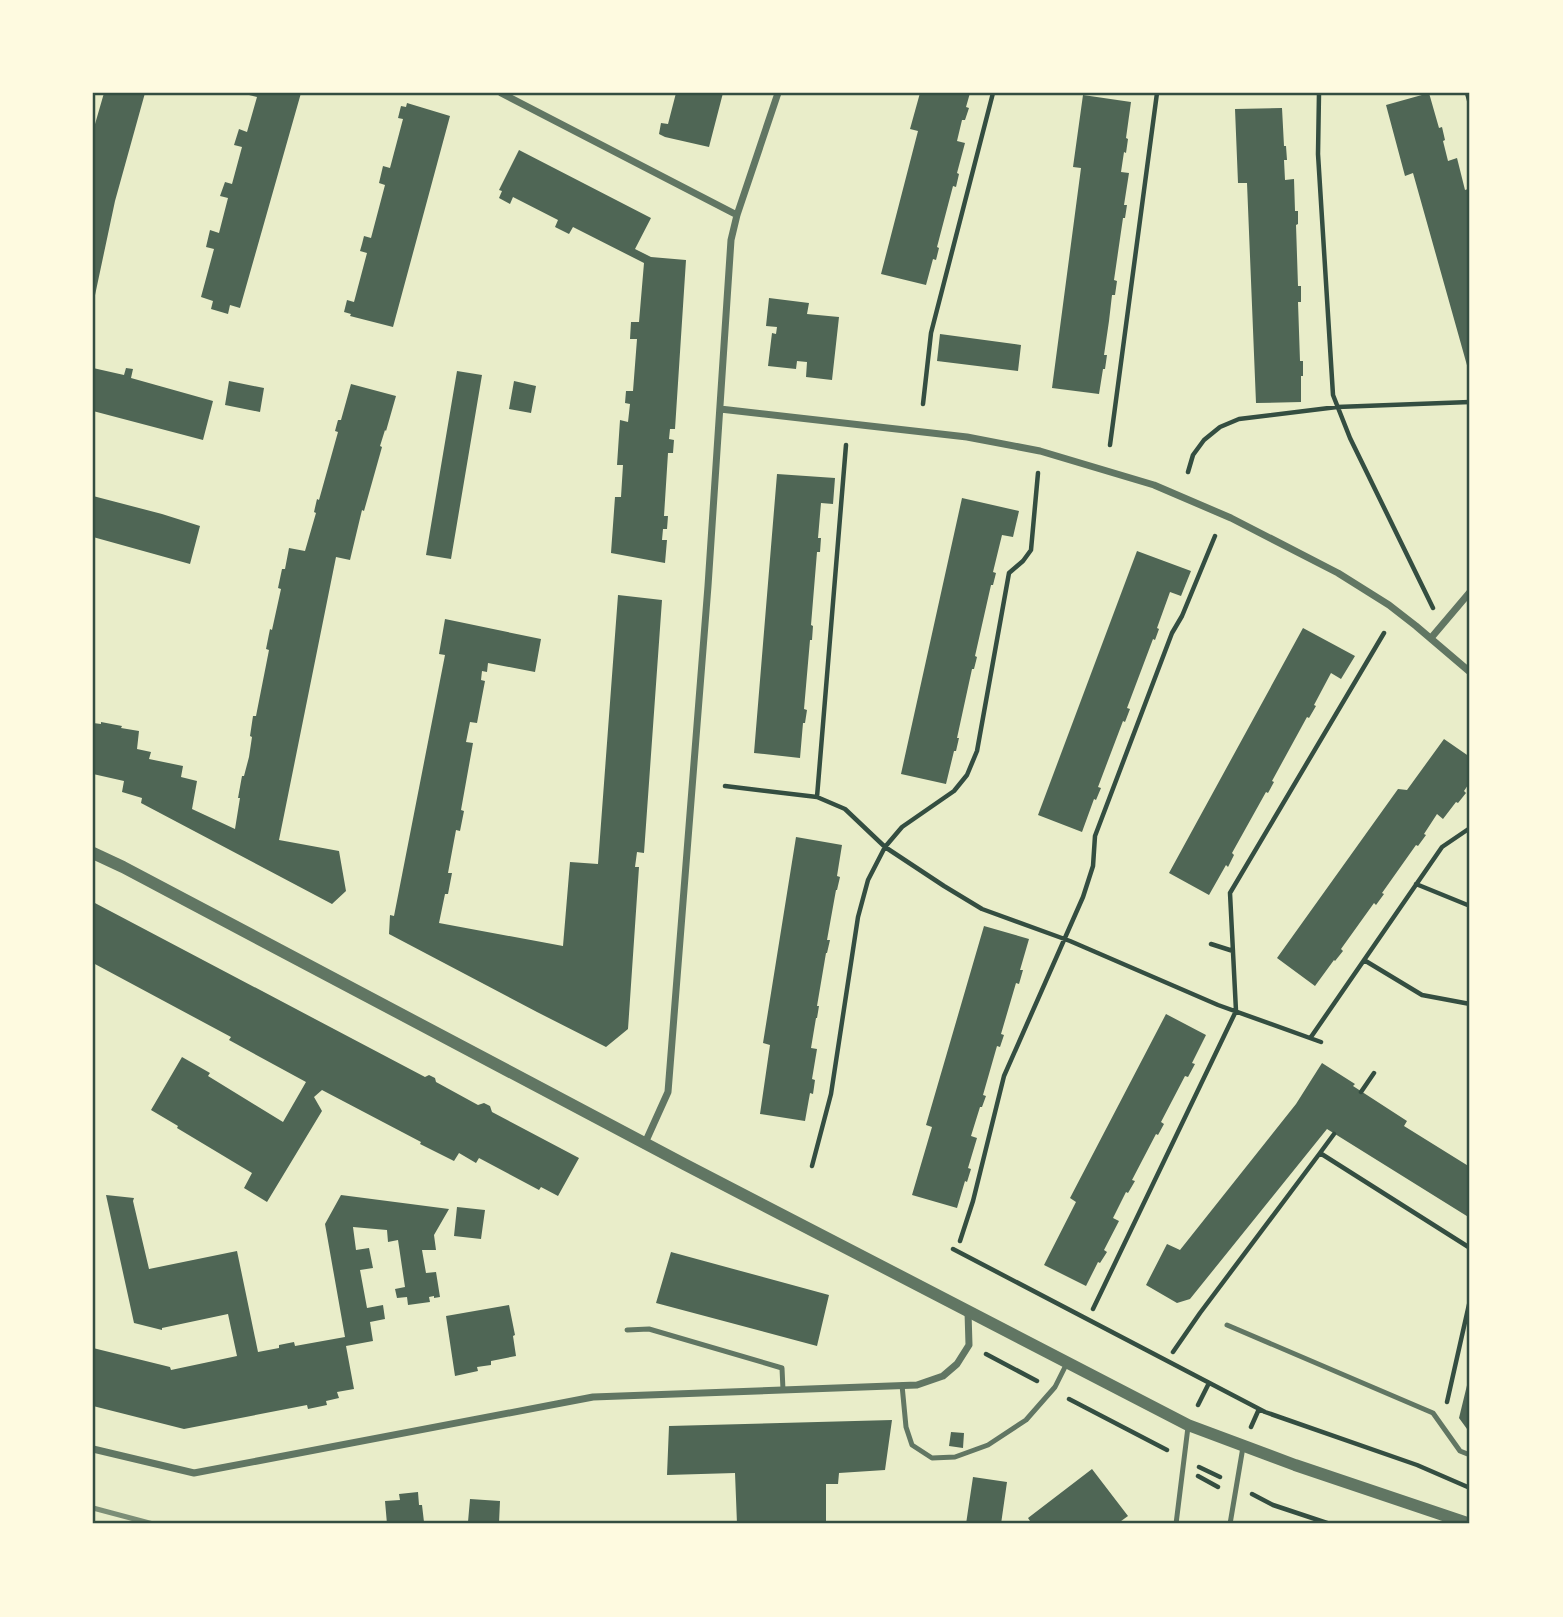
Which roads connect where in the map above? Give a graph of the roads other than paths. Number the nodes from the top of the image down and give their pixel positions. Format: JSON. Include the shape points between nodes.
{"nodes":[{"id":1,"x":501,"y":93,"type":"edge"},
{"id":2,"x":778,"y":93,"type":"edge"},
{"id":3,"x":737,"y":215,"type":"junction"},
{"id":4,"x":720,"y":409,"type":"junction"},
{"id":5,"x":1470,"y":592,"type":"edge"},
{"id":6,"x":1431,"y":638,"type":"junction"},
{"id":7,"x":1470,"y":672,"type":"edge"},
{"id":8,"x":93,"y":853,"type":"edge"},
{"id":9,"x":645,"y":1143,"type":"junction"},
{"id":10,"x":968,"y":1311,"type":"junction"},
{"id":11,"x":1227,"y":1325,"type":"dead end"},
{"id":12,"x":627,"y":1331,"type":"dead end"},
{"id":13,"x":1067,"y":1362,"type":"junction"},
{"id":14,"x":902,"y":1385,"type":"junction"},
{"id":15,"x":782,"y":1390,"type":"junction"},
{"id":16,"x":1188,"y":1425,"type":"junction"},
{"id":17,"x":1242,"y":1447,"type":"junction"},
{"id":18,"x":93,"y":1449,"type":"edge"},
{"id":19,"x":1470,"y":1455,"type":"edge"},
{"id":20,"x":1177,"y":1524,"type":"edge"},
{"id":21,"x":1230,"y":1524,"type":"edge"},
{"id":22,"x":1470,"y":1524,"type":"edge"}],
"edges":[{"from":1,"to":3,"type":"street"},
{"from":2,"to":3,"type":"street"},
{"from":3,"to":4,"type":"street","via":[[731,240]]},
{"from":4,"to":6,"type":"street","via":[[967,437],[1040,451],[1154,485],[1338,573]]},
{"from":4,"to":9,"type":"street","via":[[668,1092]]},
{"from":5,"to":6,"type":"street"},
{"from":6,"to":7,"type":"street"},
{"from":8,"to":9,"type":"street"},
{"from":9,"to":10,"type":"street"},
{"from":10,"to":13,"type":"street"},
{"from":10,"to":14,"type":"street","via":[[969,1345],[957,1364],[943,1376]]},
{"from":11,"to":19,"type":"lane","via":[[1433,1413],[1460,1451]]},
{"from":12,"to":15,"type":"lane","via":[[649,1329],[782,1368]]},
{"from":13,"to":14,"type":"lane","via":[[1052,1390],[1026,1420],[988,1444],[955,1457],[932,1458],[912,1445]]},
{"from":13,"to":16,"type":"street"},
{"from":14,"to":15,"type":"street"},
{"from":15,"to":18,"type":"street","via":[[593,1397],[194,1473]]},
{"from":16,"to":17,"type":"street"},
{"from":16,"to":20,"type":"lane"},
{"from":17,"to":21,"type":"lane"},
{"from":17,"to":22,"type":"street"}]}
